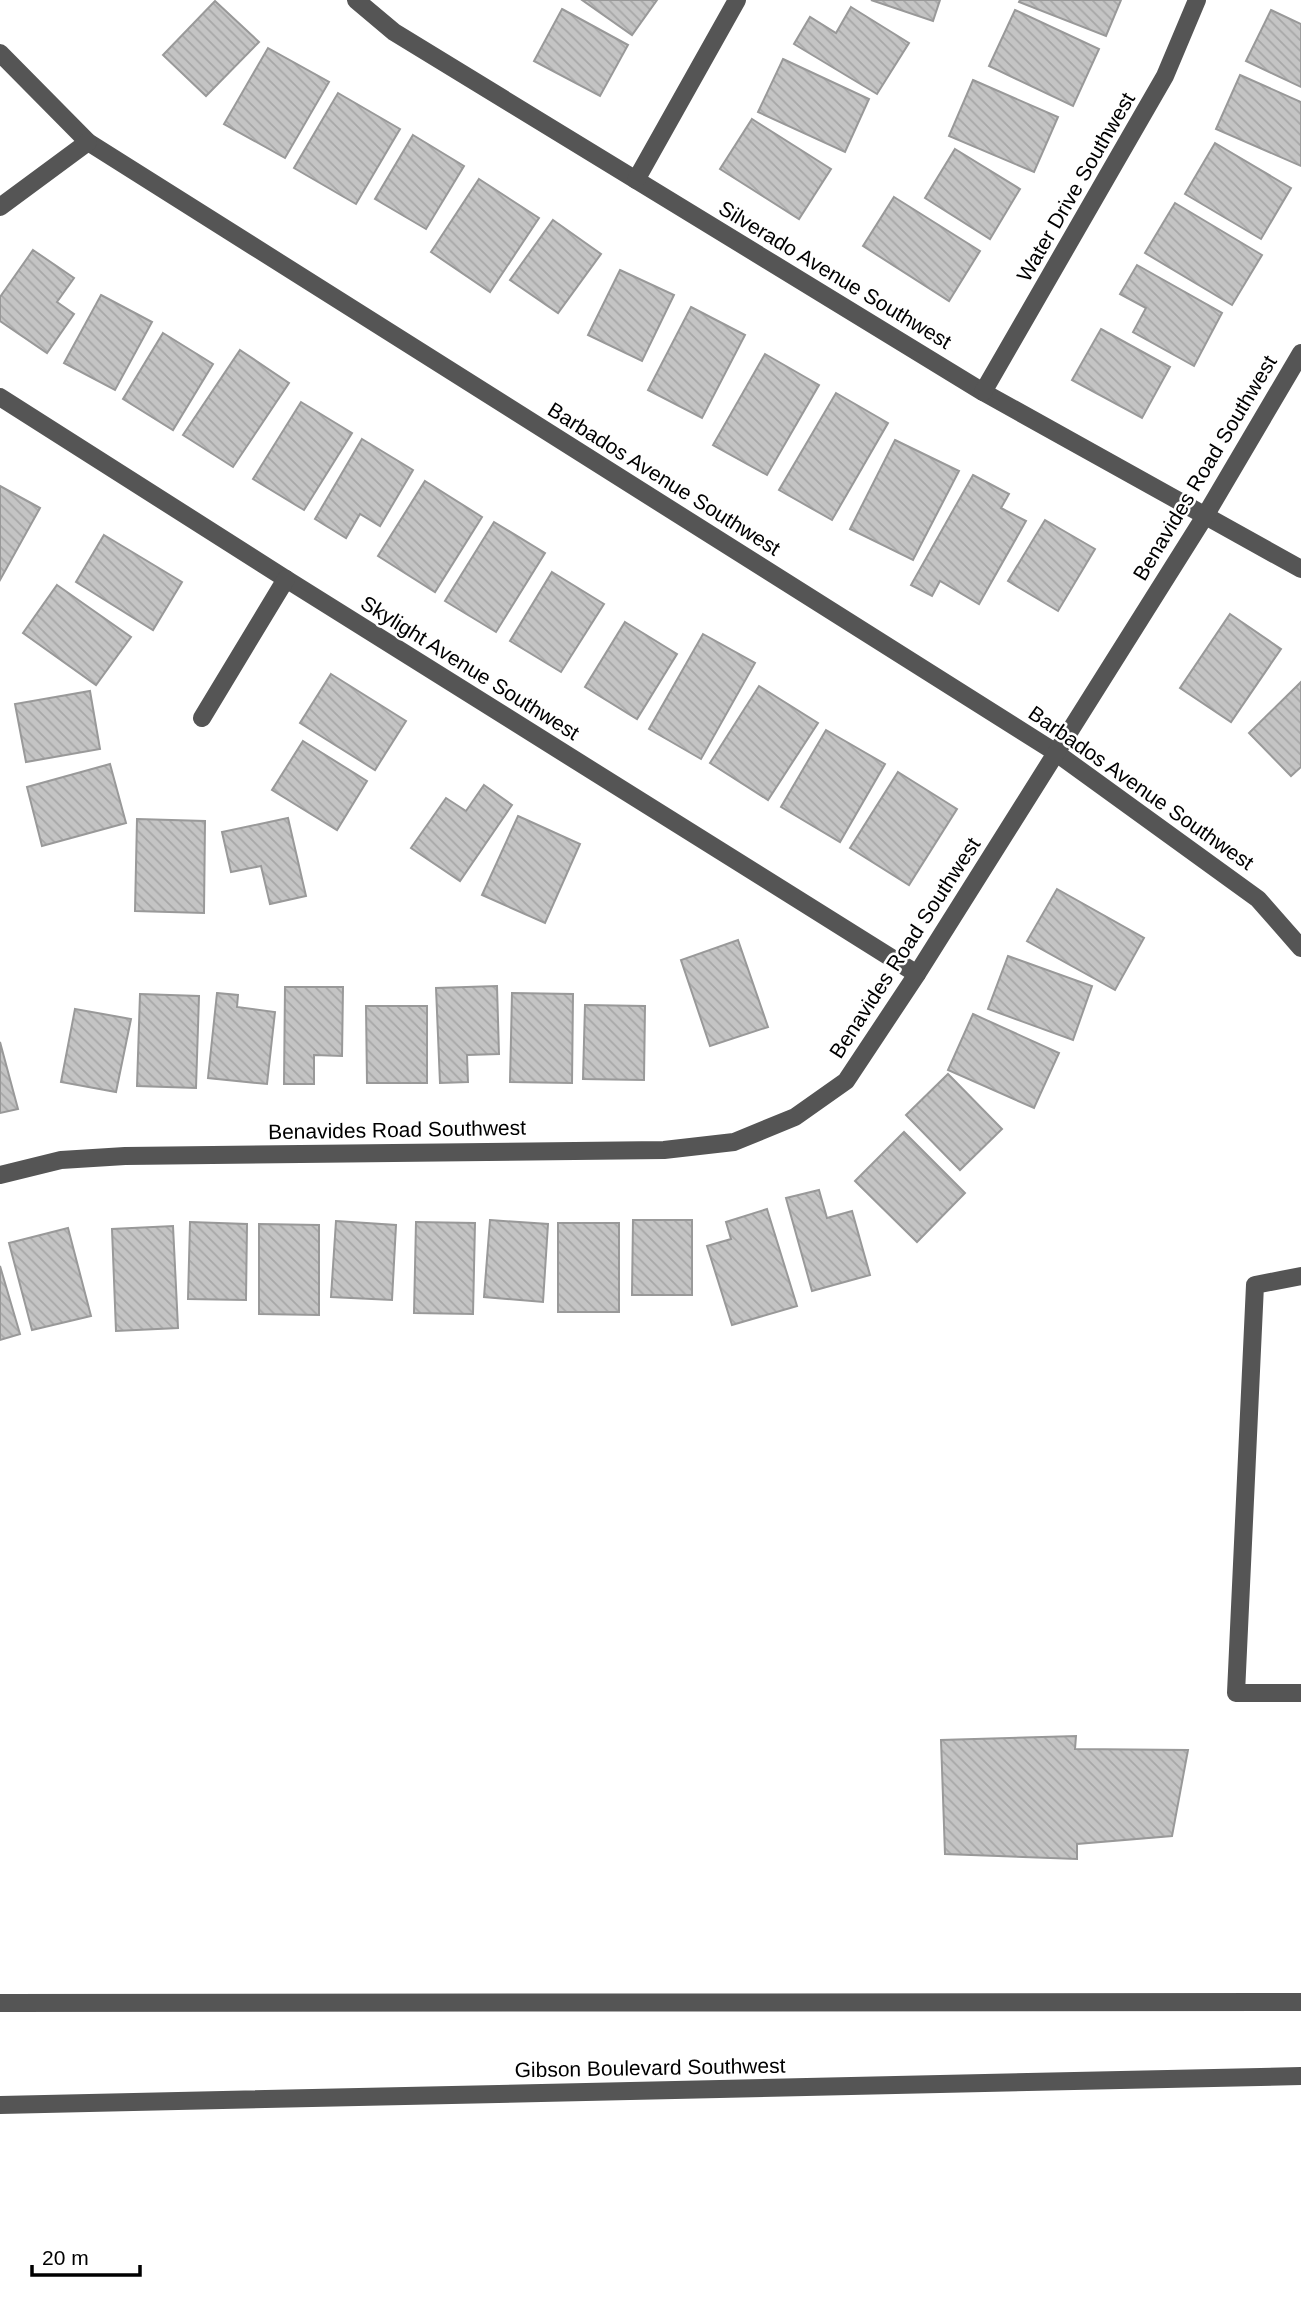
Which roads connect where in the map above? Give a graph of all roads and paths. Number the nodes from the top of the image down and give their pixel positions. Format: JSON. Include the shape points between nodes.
{"nodes":[{"id":1,"x":356,"y":0,"type":"edge"},
{"id":2,"x":737,"y":0,"type":"edge"},
{"id":3,"x":1197,"y":0,"type":"edge"},
{"id":4,"x":0,"y":53,"type":"edge"},
{"id":5,"x":88,"y":142,"type":"junction"},
{"id":6,"x":636,"y":180,"type":"junction"},
{"id":7,"x":0,"y":207,"type":"edge"},
{"id":8,"x":1301,"y":353,"type":"edge"},
{"id":9,"x":984,"y":393,"type":"junction"},
{"id":10,"x":0,"y":397,"type":"edge"},
{"id":11,"x":1205,"y":516,"type":"junction"},
{"id":12,"x":1301,"y":569,"type":"edge"},
{"id":13,"x":286,"y":579,"type":"junction"},
{"id":14,"x":202,"y":718,"type":"dead end"},
{"id":15,"x":1055,"y":752,"type":"junction"},
{"id":16,"x":1301,"y":948,"type":"edge"},
{"id":17,"x":917,"y":974,"type":"junction"},
{"id":18,"x":0,"y":1175,"type":"edge"},
{"id":19,"x":1301,"y":1276,"type":"edge"},
{"id":20,"x":1301,"y":1693,"type":"edge"},
{"id":21,"x":1301,"y":2002,"type":"edge"},
{"id":22,"x":0,"y":2003,"type":"edge"},
{"id":23,"x":1301,"y":2077,"type":"edge"},
{"id":24,"x":0,"y":2105,"type":"edge"}],
"edges":[{"from":1,"to":6,"type":"street","name":"Silverado Avenue Southwest","via":[[394,32]]},
{"from":2,"to":6,"type":"street"},
{"from":3,"to":9,"type":"street","name":"Water Drive Southwest","via":[[1166,76]]},
{"from":4,"to":5,"type":"street","name":"Barbados Avenue Southwest"},
{"from":5,"to":7,"type":"street"},
{"from":5,"to":15,"type":"street","name":"Barbados Avenue Southwest"},
{"from":6,"to":9,"type":"street","name":"Silverado Avenue Southwest"},
{"from":8,"to":11,"type":"street","name":"Benavides Road Southwest"},
{"from":9,"to":11,"type":"street","name":"Silverado Avenue Southwest"},
{"from":10,"to":13,"type":"street","name":"Skylight Avenue Southwest"},
{"from":11,"to":12,"type":"street","name":"Silverado Avenue Southwest"},
{"from":11,"to":15,"type":"street","name":"Benavides Road Southwest"},
{"from":13,"to":14,"type":"street"},
{"from":13,"to":17,"type":"street","name":"Skylight Avenue Southwest"},
{"from":15,"to":16,"type":"street","name":"Barbados Avenue Southwest","via":[[1258,899]]},
{"from":15,"to":17,"type":"street","name":"Benavides Road Southwest"},
{"from":17,"to":18,"type":"street","name":"Benavides Road Southwest","via":[[846,1081],[795,1117],[734,1142],[664,1150],[125,1156],[61,1160]]},
{"from":19,"to":20,"type":"street","via":[[1255,1285],[1236,1693]]},
{"from":21,"to":22,"type":"street"},
{"from":23,"to":24,"type":"street","name":"Gibson Boulevard Southwest"}]}
